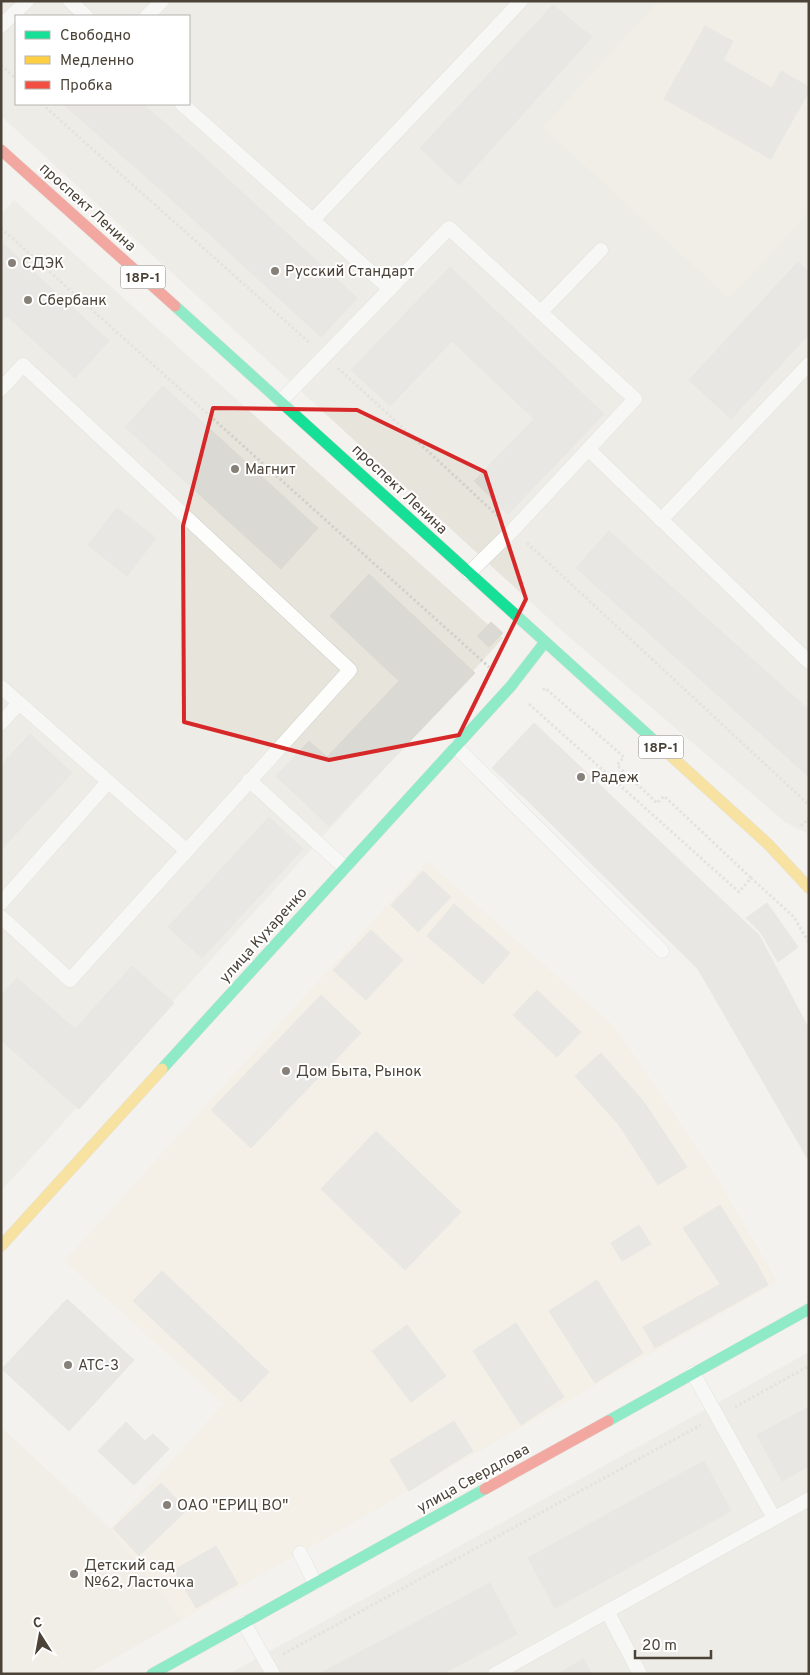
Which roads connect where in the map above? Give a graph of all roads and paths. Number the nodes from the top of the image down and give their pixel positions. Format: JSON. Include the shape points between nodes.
{"nodes":[{"id":1,"x":27,"y":1,"type":"edge"},
{"id":2,"x":70,"y":1,"type":"edge"},
{"id":3,"x":162,"y":1,"type":"edge"},
{"id":4,"x":521,"y":1,"type":"edge"},
{"id":5,"x":85,"y":15,"type":"edge"},
{"id":6,"x":148,"y":15,"type":"edge"},
{"id":7,"x":1,"y":26,"type":"edge"},
{"id":8,"x":1,"y":65,"type":"edge"},
{"id":9,"x":15,"y":78,"type":"edge"},
{"id":10,"x":43,"y":105,"type":"edge"},
{"id":11,"x":183,"y":105,"type":"edge"},
{"id":12,"x":1,"y":150,"type":"edge"},
{"id":13,"x":312,"y":221,"type":"junction"},
{"id":14,"x":1,"y":228,"type":"edge"},
{"id":15,"x":601,"y":250,"type":"dead end"},
{"id":16,"x":390,"y":289,"type":"junction"},
{"id":17,"x":541,"y":312,"type":"junction"},
{"id":18,"x":326,"y":356,"type":"junction"},
{"id":19,"x":809,"y":364,"type":"edge"},
{"id":20,"x":1,"y":389,"type":"edge"},
{"id":21,"x":281,"y":401,"type":"junction"},
{"id":22,"x":588,"y":449,"type":"junction"},
{"id":23,"x":661,"y":520,"type":"junction"},
{"id":24,"x":513,"y":530,"type":"junction"},
{"id":25,"x":469,"y":572,"type":"junction"},
{"id":26,"x":545,"y":642,"type":"junction"},
{"id":27,"x":809,"y":662,"type":"edge"},
{"id":28,"x":489,"y":667,"type":"dead end"},
{"id":29,"x":1,"y":687,"type":"edge"},
{"id":30,"x":540,"y":693,"type":"dead end"},
{"id":31,"x":534,"y":698,"type":"dead end"},
{"id":32,"x":19,"y":703,"type":"junction"},
{"id":33,"x":1,"y":723,"type":"edge"},
{"id":34,"x":456,"y":747,"type":"junction"},
{"id":35,"x":249,"y":780,"type":"junction"},
{"id":36,"x":108,"y":782,"type":"junction"},
{"id":37,"x":809,"y":805,"type":"edge"},
{"id":38,"x":809,"y":818,"type":"edge"},
{"id":39,"x":801,"y":826,"type":"dead end"},
{"id":40,"x":186,"y":850,"type":"junction"},
{"id":41,"x":776,"y":852,"type":"junction"},
{"id":42,"x":792,"y":853,"type":"dead end"},
{"id":43,"x":344,"y":867,"type":"junction"},
{"id":44,"x":750,"y":878,"type":"junction"},
{"id":45,"x":809,"y":888,"type":"edge"},
{"id":46,"x":1,"y":902,"type":"edge"},
{"id":47,"x":1,"y":917,"type":"edge"},
{"id":48,"x":809,"y":943,"type":"edge"},
{"id":49,"x":662,"y":950,"type":"dead end"},
{"id":50,"x":1,"y":1246,"type":"edge"},
{"id":51,"x":809,"y":1309,"type":"edge"},
{"id":52,"x":809,"y":1366,"type":"edge"},
{"id":53,"x":693,"y":1373,"type":"junction"},
{"id":54,"x":717,"y":1416,"type":"junction"},
{"id":55,"x":809,"y":1499,"type":"edge"},
{"id":56,"x":774,"y":1518,"type":"junction"},
{"id":57,"x":300,"y":1553,"type":"dead end"},
{"id":58,"x":315,"y":1583,"type":"junction"},
{"id":59,"x":607,"y":1611,"type":"junction"},
{"id":60,"x":244,"y":1623,"type":"junction"},
{"id":61,"x":270,"y":1668,"type":"edge"},
{"id":62,"x":152,"y":1674,"type":"edge"},
{"id":63,"x":495,"y":1674,"type":"edge"},
{"id":64,"x":640,"y":1674,"type":"edge"}],
"edges":[{"from":1,"to":7,"type":"lane"},
{"from":2,"to":5,"type":"lane"},
{"from":3,"to":6,"type":"lane"},
{"from":4,"to":13,"type":"lane"},
{"from":8,"to":9,"type":"path"},
{"from":10,"to":18,"type":"path"},
{"from":11,"to":13,"type":"lane"},
{"from":12,"to":21,"type":"street","name":"проспект Ленина","number":"18Р-1"},
{"from":13,"to":16,"type":"lane"},
{"from":14,"to":28,"type":"path"},
{"from":15,"to":17,"type":"lane"},
{"from":16,"to":17,"type":"lane","via":[[449,228]]},
{"from":16,"to":18,"type":"lane"},
{"from":17,"to":22,"type":"lane","via":[[635,399]]},
{"from":18,"to":21,"type":"lane"},
{"from":18,"to":24,"type":"path"},
{"from":19,"to":23,"type":"lane"},
{"from":20,"to":35,"type":"lane","via":[[23,365],[350,670]]},
{"from":21,"to":25,"type":"street","name":"проспект Ленина","number":"18Р-1"},
{"from":22,"to":23,"type":"lane"},
{"from":22,"to":24,"type":"lane"},
{"from":23,"to":27,"type":"lane"},
{"from":24,"to":25,"type":"lane"},
{"from":24,"to":37,"type":"path"},
{"from":25,"to":26,"type":"street","name":"проспект Ленина","number":"18Р-1"},
{"from":26,"to":34,"type":"street","name":"улица Кухаренко","via":[[511,686]]},
{"from":26,"to":41,"type":"street","name":"проспект Ленина","number":"18Р-1"},
{"from":29,"to":32,"type":"lane"},
{"from":30,"to":44,"type":"path","via":[[545,688],[624,756],[617,765],[657,803],[664,796]]},
{"from":31,"to":44,"type":"path","via":[[528,703],[739,892]]},
{"from":32,"to":33,"type":"lane"},
{"from":32,"to":36,"type":"lane"},
{"from":34,"to":43,"type":"street","name":"улица Кухаренко"},
{"from":34,"to":49,"type":"lane"},
{"from":35,"to":40,"type":"lane"},
{"from":35,"to":43,"type":"lane"},
{"from":36,"to":40,"type":"lane"},
{"from":36,"to":46,"type":"lane"},
{"from":38,"to":39,"type":"path"},
{"from":40,"to":47,"type":"lane","via":[[70,980]]},
{"from":41,"to":42,"type":"street"},
{"from":41,"to":45,"type":"street","name":"проспект Ленина","number":"18Р-1"},
{"from":43,"to":50,"type":"street","name":"улица Кухаренко"},
{"from":44,"to":48,"type":"path","via":[[794,917]]},
{"from":51,"to":53,"type":"street","name":"улица Свердлова"},
{"from":52,"to":54,"type":"path"},
{"from":53,"to":54,"type":"lane"},
{"from":53,"to":58,"type":"street","name":"улица Свердлова"},
{"from":54,"to":56,"type":"lane"},
{"from":54,"to":61,"type":"path"},
{"from":55,"to":56,"type":"lane"},
{"from":56,"to":59,"type":"lane"},
{"from":57,"to":58,"type":"lane"},
{"from":58,"to":60,"type":"street","name":"улица Свердлова"},
{"from":59,"to":63,"type":"lane"},
{"from":59,"to":64,"type":"lane"},
{"from":60,"to":61,"type":"lane"},
{"from":60,"to":62,"type":"street","name":"улица Свердлова"}]}
